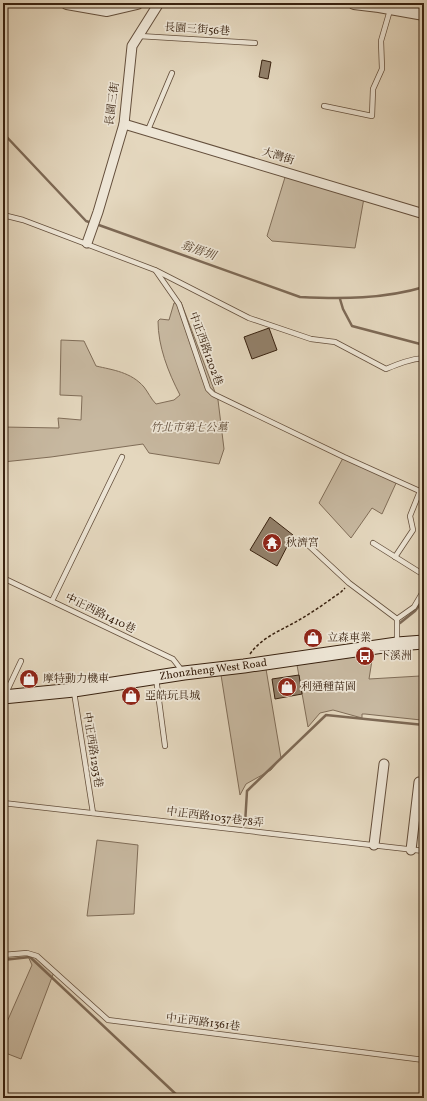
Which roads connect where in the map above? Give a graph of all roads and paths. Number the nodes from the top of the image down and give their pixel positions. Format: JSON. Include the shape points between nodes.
{"nodes":[{"id":1,"x":67,"y":3,"type":"edge"},
{"id":2,"x":137,"y":3,"type":"edge"},
{"id":3,"x":159,"y":3,"type":"edge"},
{"id":4,"x":354,"y":3,"type":"edge"},
{"id":5,"x":391,"y":8,"type":"junction"},
{"id":6,"x":424,"y":14,"type":"edge"},
{"id":7,"x":139,"y":36,"type":"junction"},
{"id":8,"x":255,"y":43,"type":"dead end"},
{"id":9,"x":172,"y":73,"type":"dead end"},
{"id":10,"x":324,"y":106,"type":"dead end"},
{"id":11,"x":124,"y":124,"type":"junction"},
{"id":12,"x":148,"y":130,"type":"junction"},
{"id":13,"x":424,"y":214,"type":"edge"},
{"id":14,"x":3,"y":215,"type":"edge"},
{"id":15,"x":87,"y":244,"type":"junction"},
{"id":16,"x":155,"y":270,"type":"junction"},
{"id":17,"x":424,"y":358,"type":"edge"},
{"id":18,"x":122,"y":457,"type":"dead end"},
{"id":19,"x":422,"y":492,"type":"edge"},
{"id":20,"x":306,"y":543,"type":"dead end"},
{"id":21,"x":373,"y":543,"type":"dead end"},
{"id":22,"x":395,"y":557,"type":"junction"},
{"id":23,"x":424,"y":575,"type":"edge"},
{"id":24,"x":3,"y":578,"type":"edge"},
{"id":25,"x":349,"y":583,"type":"junction"},
{"id":26,"x":424,"y":590,"type":"edge"},
{"id":27,"x":52,"y":601,"type":"junction"},
{"id":28,"x":397,"y":619,"type":"junction"},
{"id":29,"x":424,"y":642,"type":"edge"},
{"id":30,"x":397,"y":644,"type":"junction"},
{"id":31,"x":21,"y":661,"type":"dead end"},
{"id":32,"x":244,"y":666,"type":"junction"},
{"id":33,"x":184,"y":673,"type":"junction"},
{"id":34,"x":156,"y":678,"type":"junction"},
{"id":35,"x":74,"y":690,"type":"junction"},
{"id":36,"x":4,"y":697,"type":"edge"},
{"id":37,"x":166,"y":746,"type":"dead end"},
{"id":38,"x":384,"y":764,"type":"dead end"},
{"id":39,"x":419,"y":782,"type":"dead end"},
{"id":40,"x":3,"y":802,"type":"edge"},
{"id":41,"x":93,"y":813,"type":"junction"},
{"id":42,"x":374,"y":845,"type":"junction"},
{"id":43,"x":411,"y":850,"type":"junction"},
{"id":44,"x":424,"y":851,"type":"edge"},
{"id":45,"x":3,"y":955,"type":"edge"},
{"id":46,"x":424,"y":1060,"type":"edge"}],
"edges":[{"from":1,"to":2,"type":"street","via":[[107,10]]},
{"from":3,"to":7,"type":"street","name":"長園三街"},
{"from":4,"to":5,"type":"street"},
{"from":5,"to":6,"type":"street"},
{"from":5,"to":10,"type":"lane","via":[[381,41],[382,69],[373,89],[372,116]]},
{"from":7,"to":8,"type":"lane","name":"長園三街56巷"},
{"from":7,"to":11,"type":"street","name":"長園三街","via":[[132,46]]},
{"from":9,"to":12,"type":"lane"},
{"from":11,"to":12,"type":"street","name":"大灣街"},
{"from":11,"to":15,"type":"street","name":"長園三街"},
{"from":12,"to":13,"type":"street","name":"大灣街"},
{"from":14,"to":15,"type":"lane"},
{"from":15,"to":16,"type":"lane"},
{"from":16,"to":17,"type":"lane","via":[[249,318],[311,339],[335,342],[386,369],[416,358]]},
{"from":16,"to":19,"type":"lane","name":"中正西路1202巷","via":[[179,304],[208,389],[213,394]]},
{"from":18,"to":27,"type":"lane"},
{"from":19,"to":22,"type":"lane","via":[[410,516],[413,530]]},
{"from":20,"to":25,"type":"lane"},
{"from":21,"to":22,"type":"lane"},
{"from":22,"to":23,"type":"lane"},
{"from":24,"to":27,"type":"lane","name":"中正西路1410巷"},
{"from":25,"to":28,"type":"lane"},
{"from":25,"to":32,"type":"path","via":[[326,603],[260,643],[251,652]]},
{"from":26,"to":28,"type":"lane","via":[[414,607]]},
{"from":27,"to":33,"type":"lane","name":"中正西路1410巷","via":[[173,659]]},
{"from":28,"to":30,"type":"lane"},
{"from":29,"to":30,"type":"main road","name":"Zhonzheng West Road"},
{"from":30,"to":32,"type":"main road","name":"Zhonzheng West Road"},
{"from":31,"to":36,"type":"lane"},
{"from":32,"to":33,"type":"main road","name":"Zhonzheng West Road"},
{"from":33,"to":34,"type":"main road","name":"Zhonzheng West Road"},
{"from":34,"to":35,"type":"main road","name":"Zhonzheng West Road"},
{"from":34,"to":37,"type":"lane"},
{"from":35,"to":36,"type":"main road","name":"Zhonzheng West Road"},
{"from":35,"to":41,"type":"lane","name":"中正西路1293巷"},
{"from":38,"to":42,"type":"street"},
{"from":39,"to":43,"type":"street"},
{"from":40,"to":41,"type":"lane","name":"中正西路1037巷78弄"},
{"from":41,"to":42,"type":"lane","name":"中正西路1037巷78弄"},
{"from":42,"to":43,"type":"lane","name":"中正西路1037巷78弄"},
{"from":43,"to":44,"type":"lane","name":"中正西路1037巷78弄"},
{"from":45,"to":46,"type":"lane","name":"中正西路1361巷","via":[[27,953],[37,956],[108,1020]]}]}
